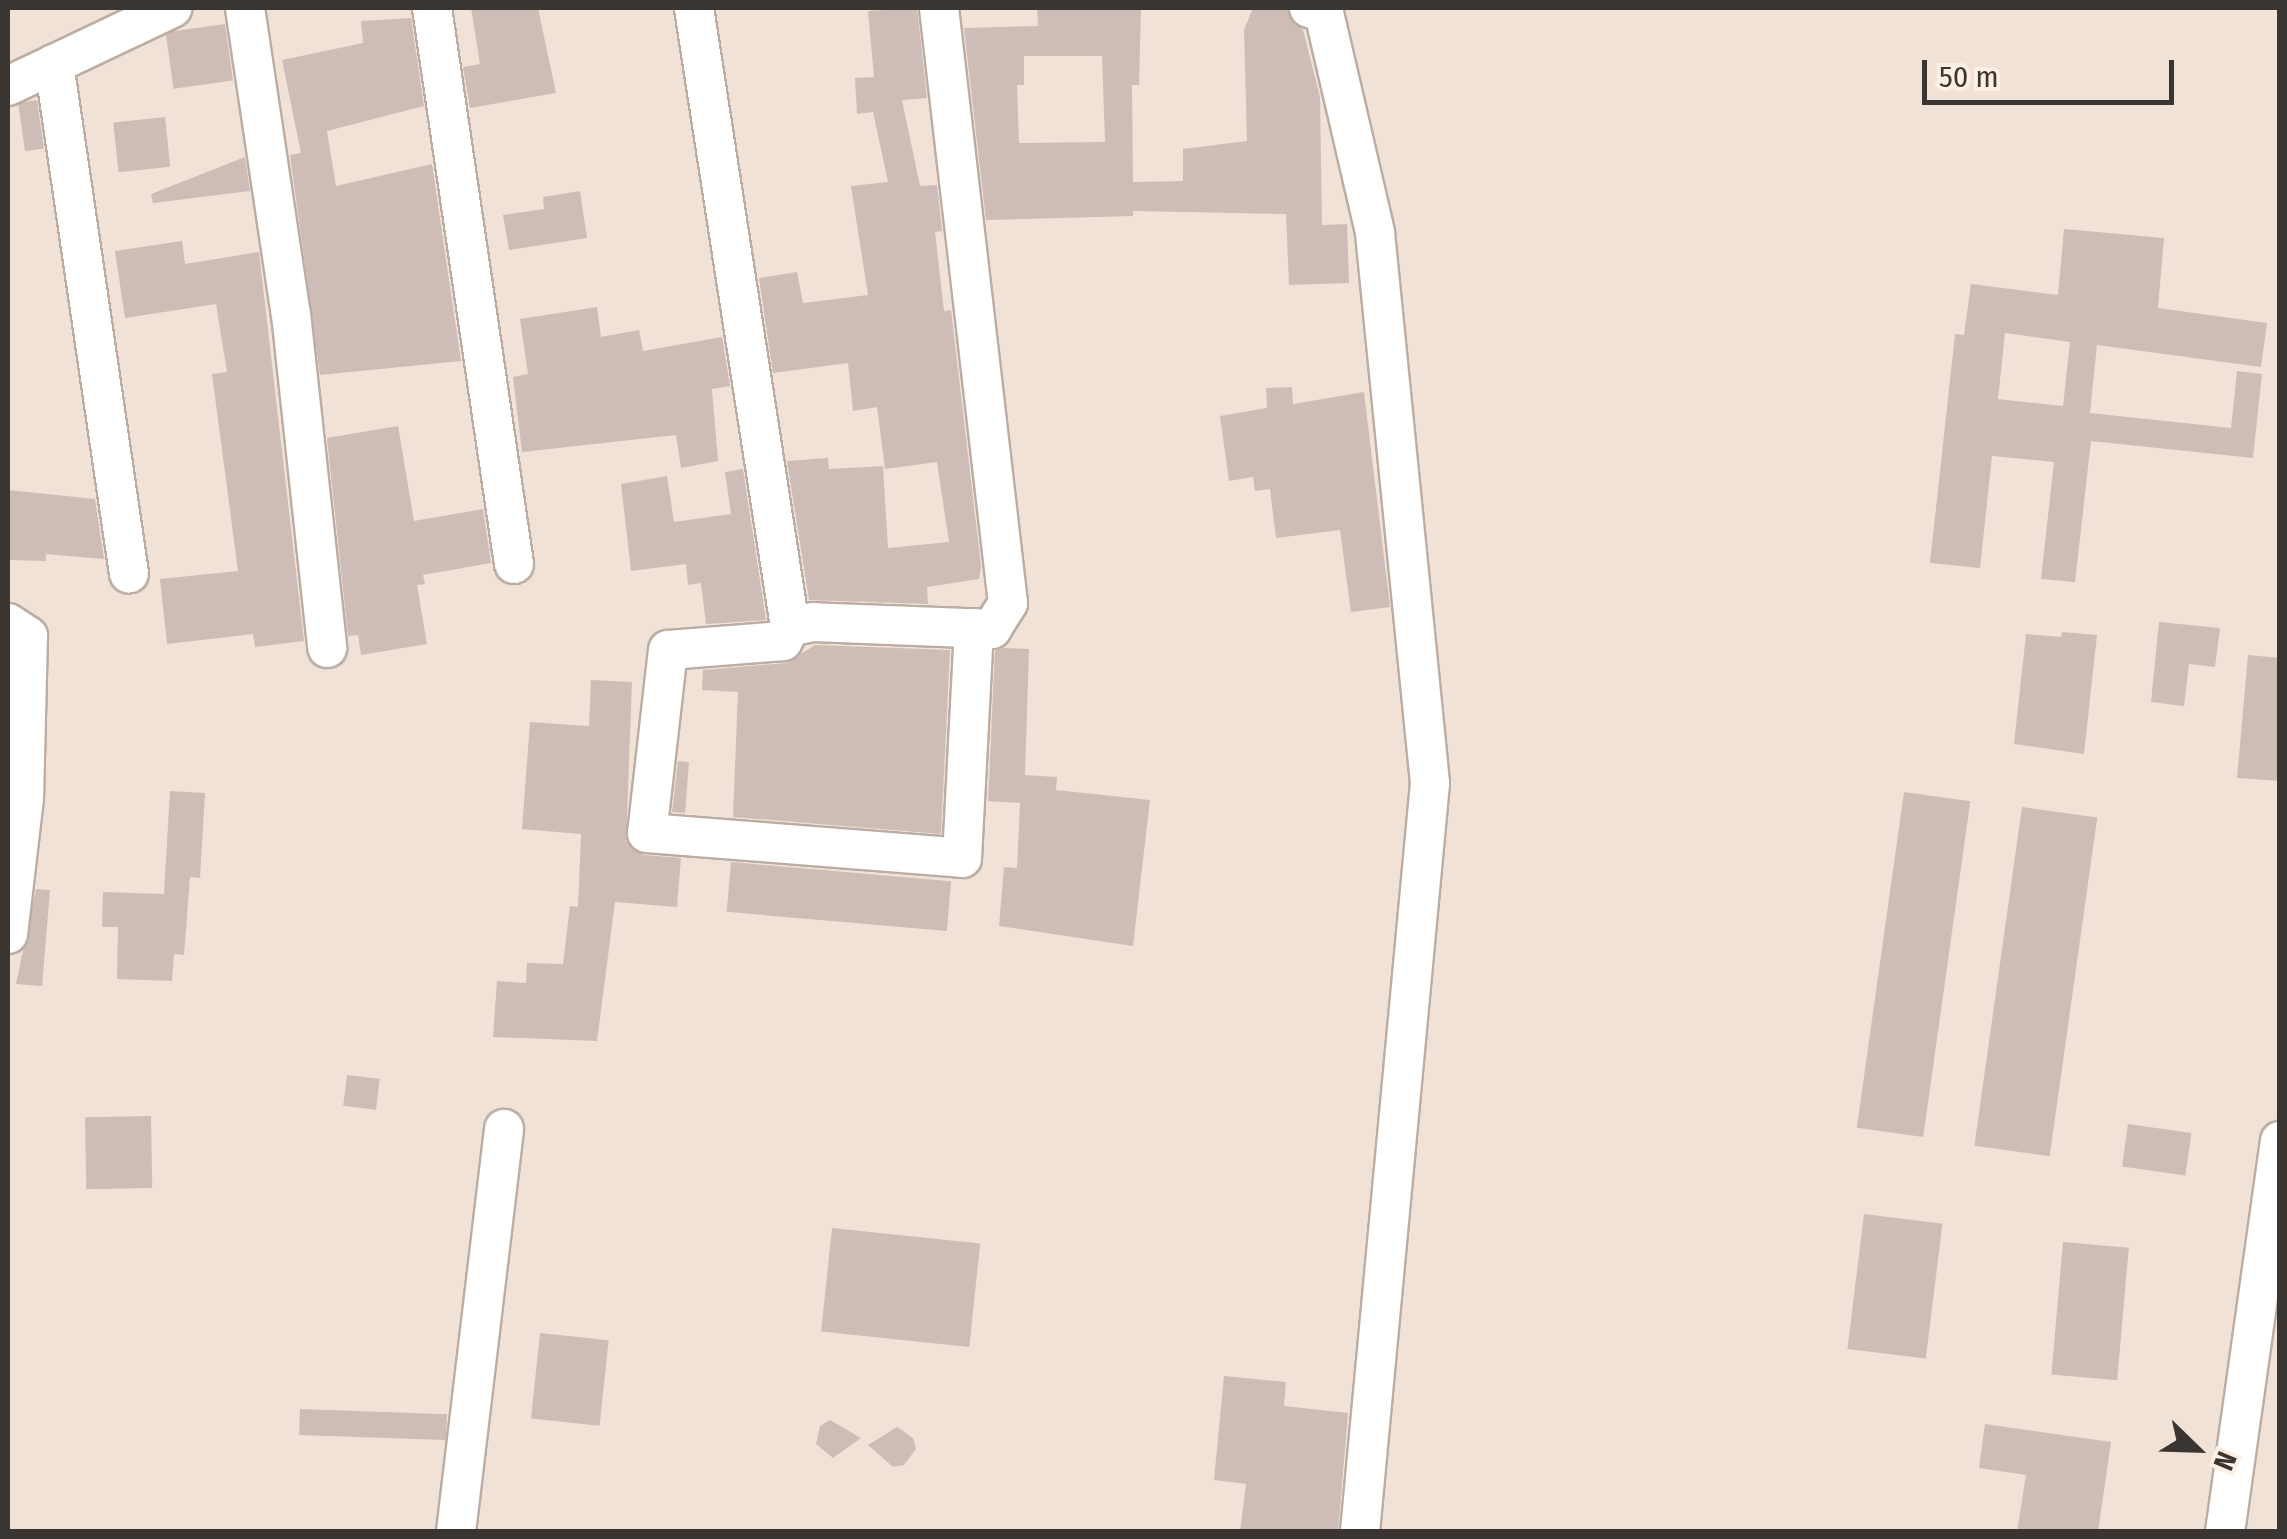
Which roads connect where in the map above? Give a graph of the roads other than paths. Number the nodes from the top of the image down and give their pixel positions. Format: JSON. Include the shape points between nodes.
{"nodes":[{"id":1,"x":172,"y":8,"type":"edge"},
{"id":2,"x":245,"y":8,"type":"edge"},
{"id":3,"x":432,"y":8,"type":"edge"},
{"id":4,"x":694,"y":8,"type":"edge"},
{"id":5,"x":939,"y":8,"type":"edge"},
{"id":6,"x":1309,"y":8,"type":"edge"},
{"id":7,"x":54,"y":64,"type":"junction"},
{"id":8,"x":8,"y":86,"type":"edge"},
{"id":9,"x":514,"y":564,"type":"dead end"},
{"id":10,"x":129,"y":574,"type":"dead end"},
{"id":11,"x":8,"y":623,"type":"edge"},
{"id":12,"x":790,"y":627,"type":"junction"},
{"id":13,"x":974,"y":628,"type":"junction"},
{"id":14,"x":326,"y":648,"type":"dead end"},
{"id":15,"x":8,"y":934,"type":"edge"},
{"id":16,"x":504,"y":1129,"type":"dead end"},
{"id":17,"x":2280,"y":1141,"type":"edge"},
{"id":18,"x":456,"y":1532,"type":"edge"},
{"id":19,"x":1360,"y":1532,"type":"edge"},
{"id":20,"x":2225,"y":1532,"type":"edge"}],
"edges":[{"from":1,"to":7,"type":"street"},
{"from":2,"to":14,"type":"street","via":[[291,314]]},
{"from":3,"to":9,"type":"street"},
{"from":4,"to":12,"type":"street"},
{"from":5,"to":13,"type":"street","via":[[1008,602],[992,629]]},
{"from":6,"to":19,"type":"street","via":[[1324,13],[1374,233],[1430,783]]},
{"from":7,"to":8,"type":"street"},
{"from":7,"to":10,"type":"street"},
{"from":11,"to":15,"type":"street","via":[[28,636],[24,798]]},
{"from":12,"to":13,"type":"street"},
{"from":12,"to":13,"type":"street","via":[[782,640],[668,650],[647,833],[962,858]]},
{"from":16,"to":18,"type":"street"},
{"from":17,"to":20,"type":"street"}]}
